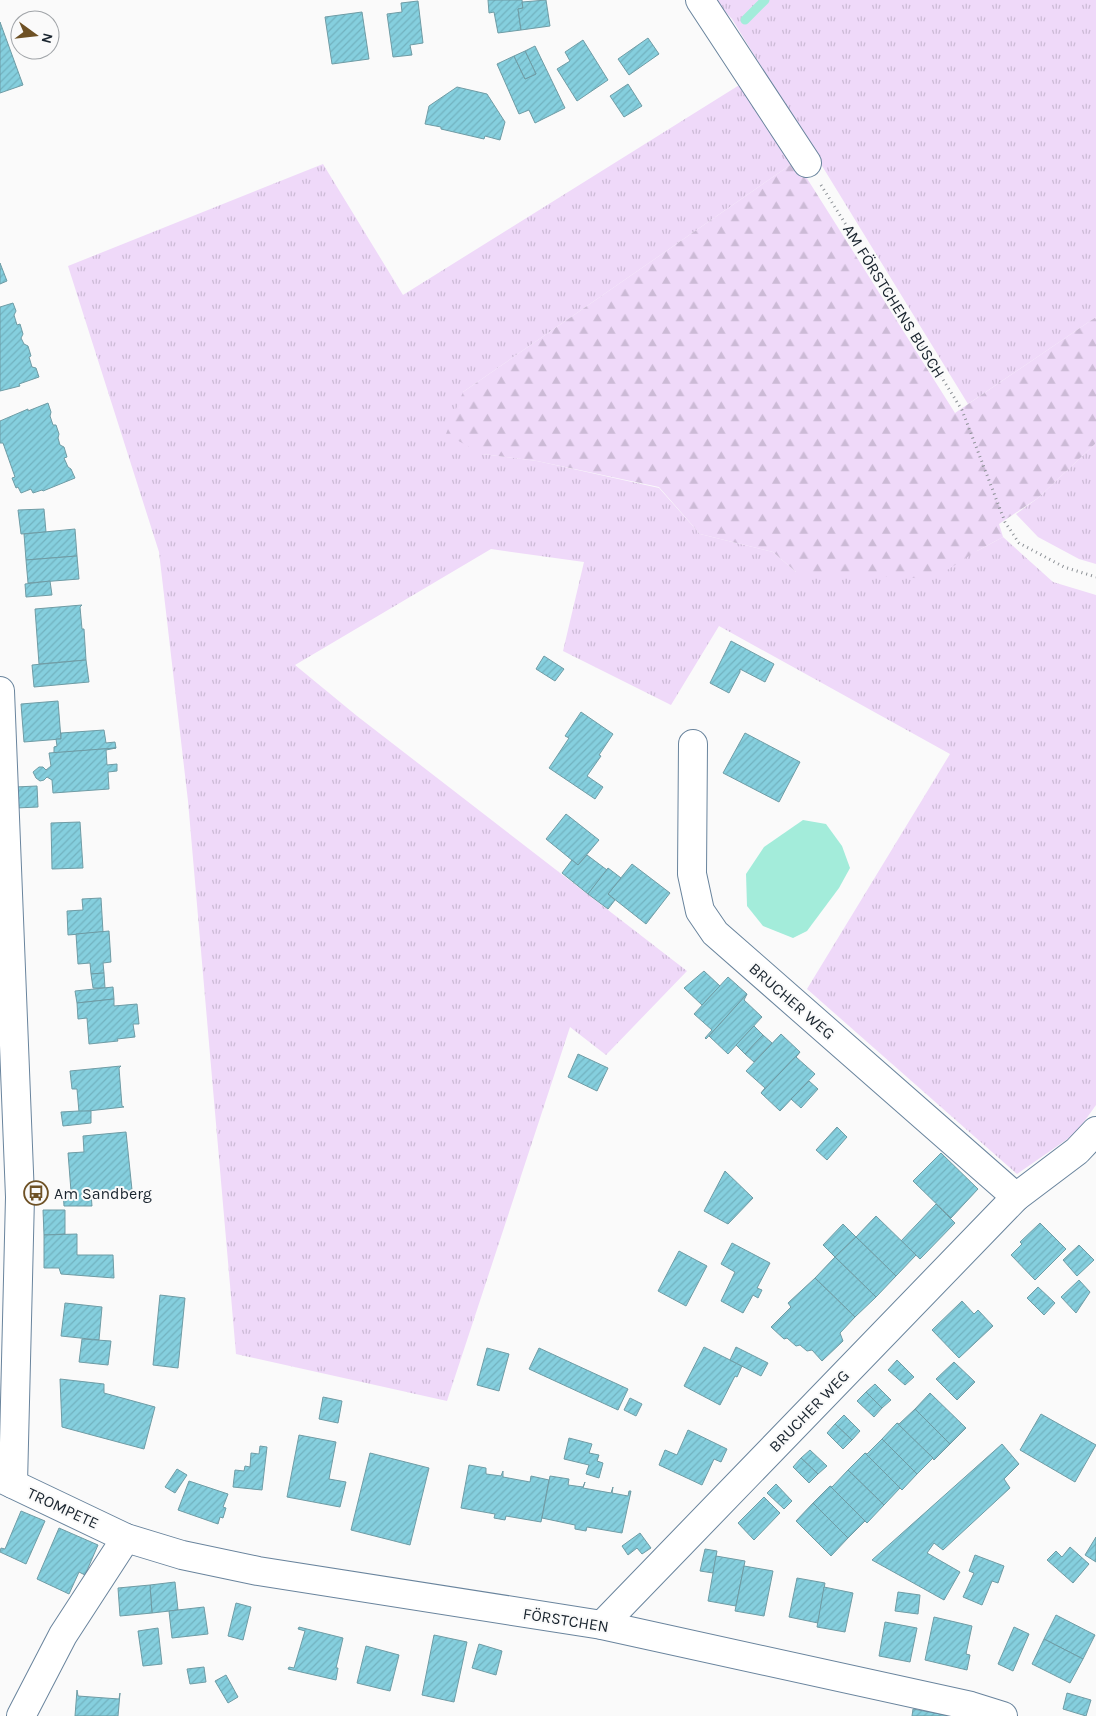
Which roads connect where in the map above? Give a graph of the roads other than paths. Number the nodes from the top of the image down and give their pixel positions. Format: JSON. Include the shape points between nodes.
{"nodes":[{"id":1,"x":700,"y":0,"type":"edge"},
{"id":2,"x":807,"y":163,"type":"road end"},
{"id":3,"x":0,"y":690,"type":"edge"},
{"id":4,"x":693,"y":744,"type":"dead end"},
{"id":5,"x":1096,"y":1130,"type":"edge"},
{"id":6,"x":1016,"y":1197,"type":"junction"},
{"id":7,"x":7,"y":1481,"type":"edge"},
{"id":8,"x":126,"y":1538,"type":"junction"},
{"id":9,"x":602,"y":1625,"type":"junction"},
{"id":10,"x":21,"y":1716,"type":"edge"},
{"id":11,"x":1003,"y":1716,"type":"edge"}],
"edges":[{"from":1,"to":2,"type":"street"},
{"from":3,"to":7,"type":"street","via":[[20,1196]]},
{"from":4,"to":6,"type":"street","name":"BRUCHER WEG","via":[[692,874],[700,911],[715,933]]},
{"from":5,"to":6,"type":"street","name":"BRUCHER WEG","via":[[1077,1151]]},
{"from":6,"to":9,"type":"street","name":"BRUCHER WEG"},
{"from":7,"to":8,"type":"street","name":"TROMPETE"},
{"from":8,"to":9,"type":"street","name":"FÖRSTCHEN","via":[[258,1572]]},
{"from":8,"to":10,"type":"street","via":[[63,1635]]},
{"from":9,"to":11,"type":"street","name":"FÖRSTCHEN","via":[[971,1706]]}]}
